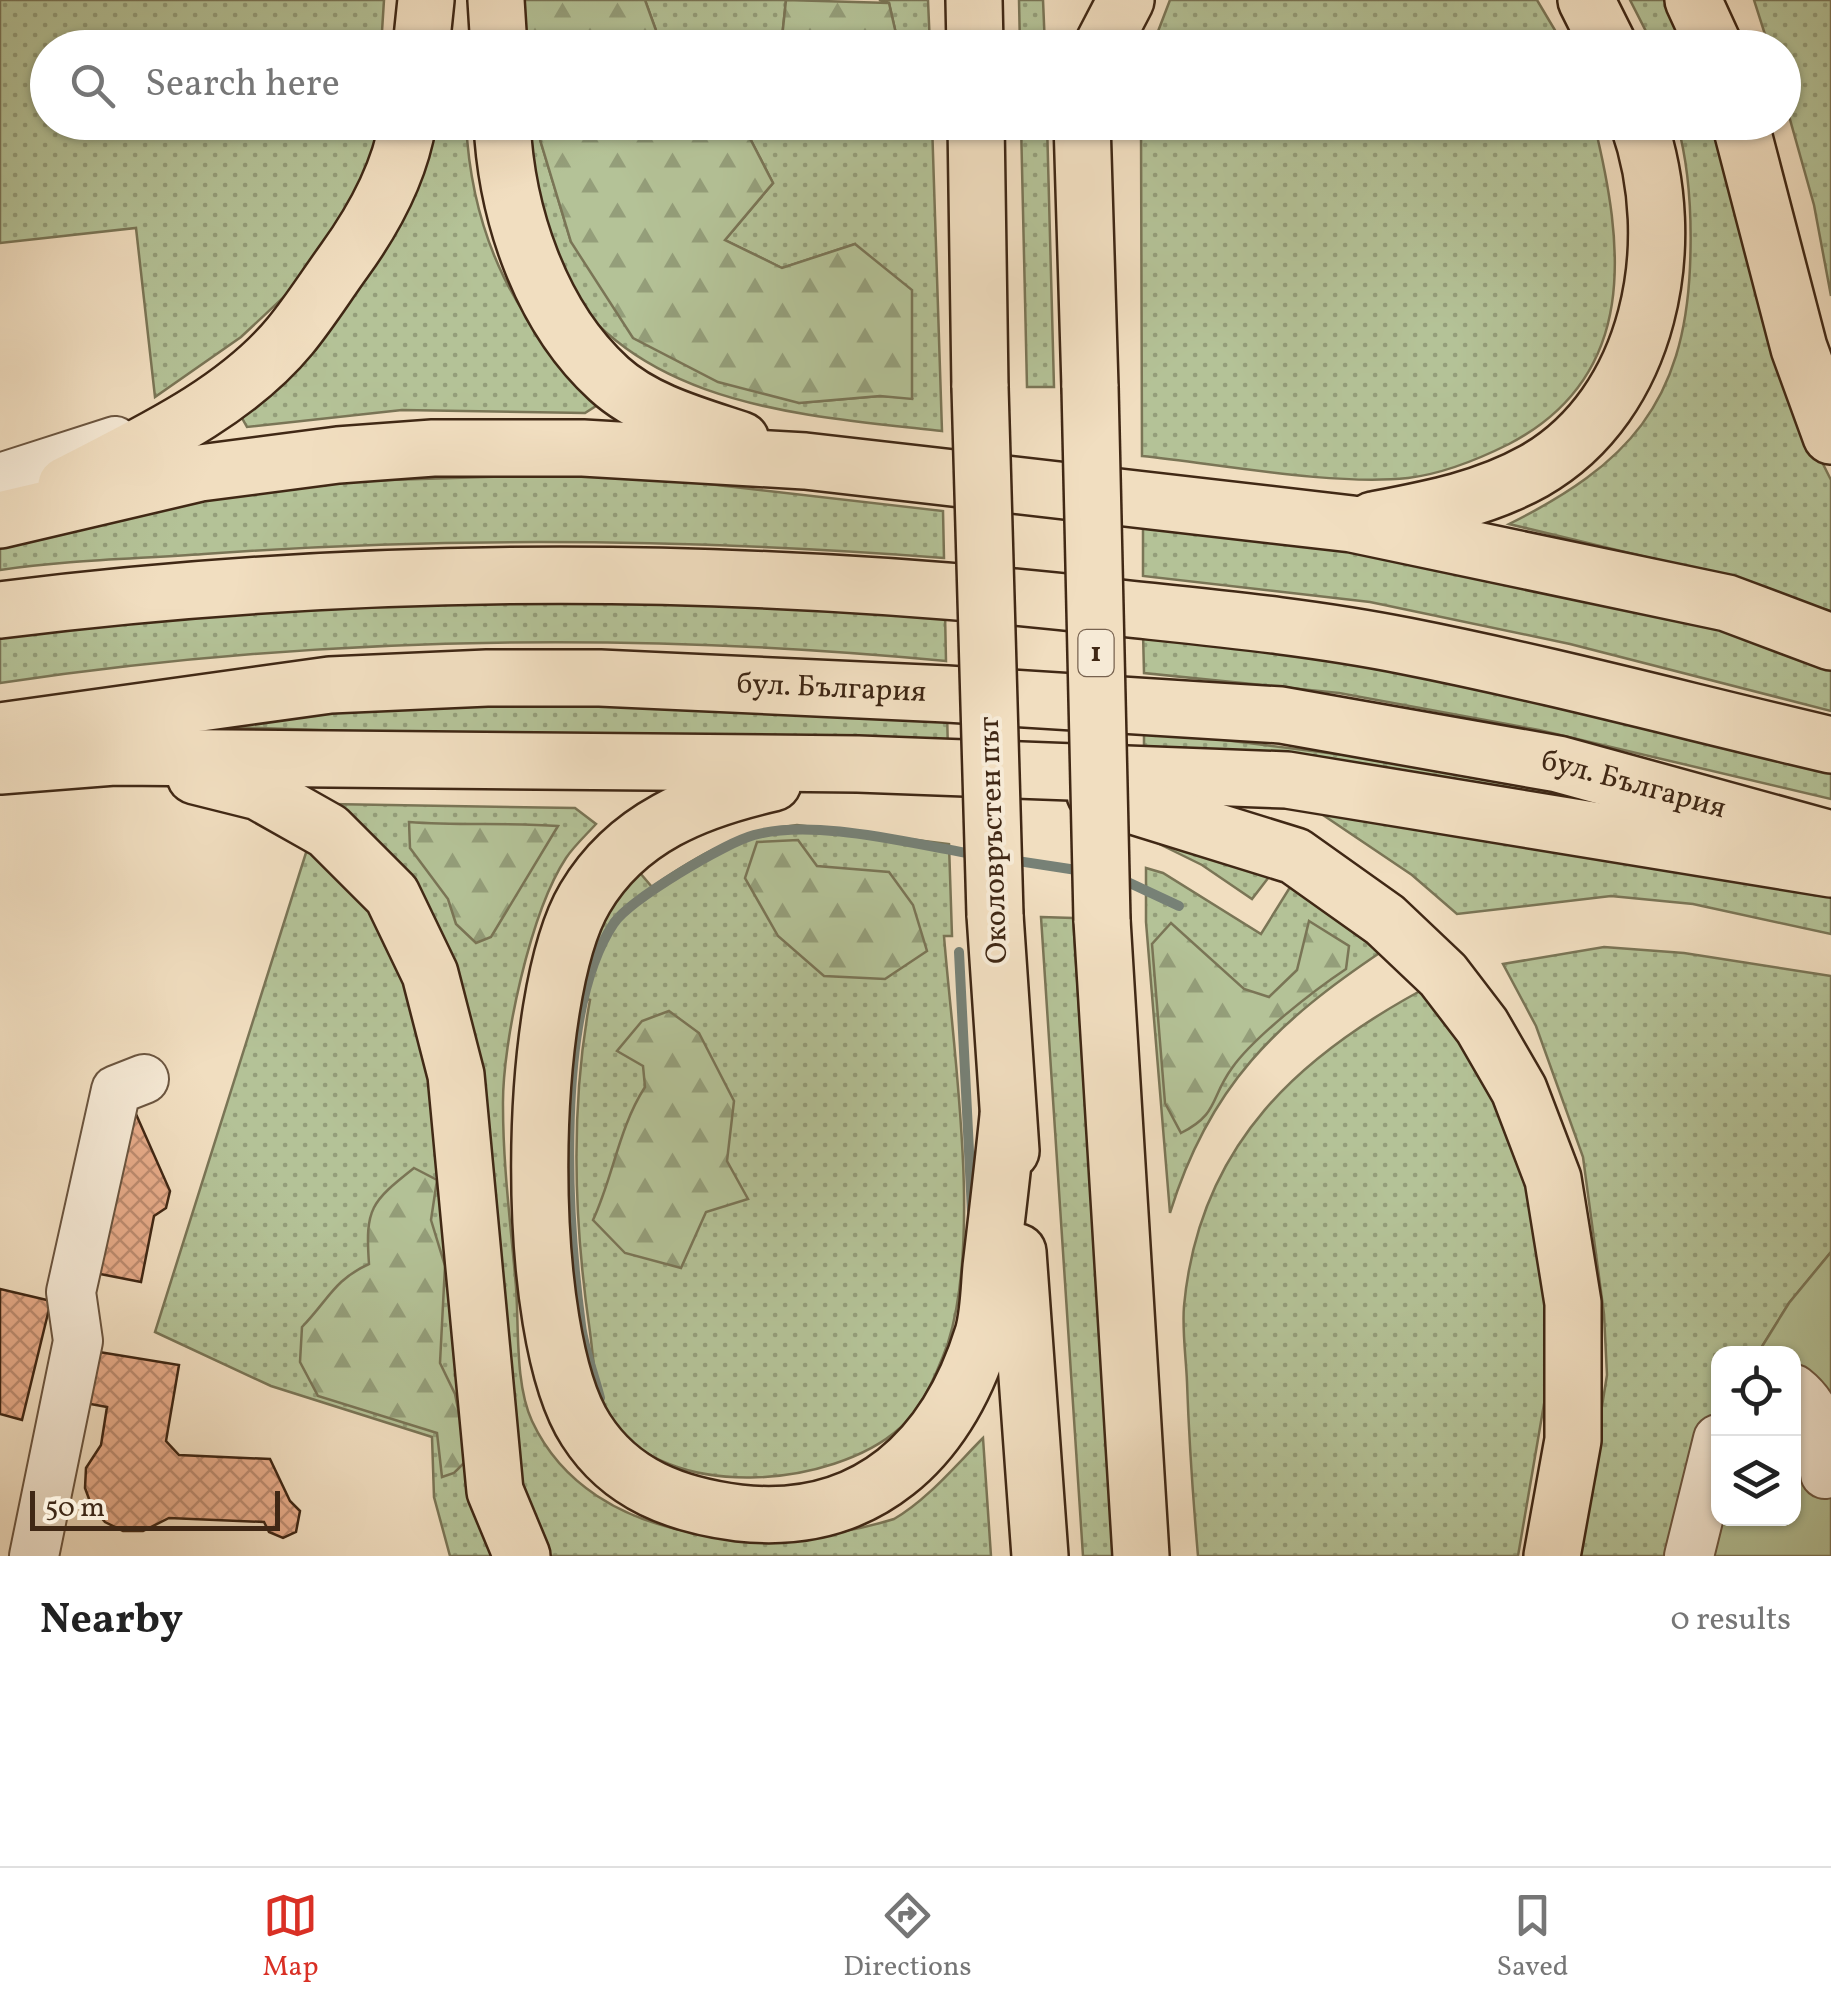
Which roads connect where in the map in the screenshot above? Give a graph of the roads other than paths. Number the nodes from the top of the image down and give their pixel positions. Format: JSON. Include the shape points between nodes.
{"nodes":[{"id":1,"x":426,"y":0,"type":"edge"},
{"id":2,"x":496,"y":0,"type":"edge"},
{"id":3,"x":974,"y":0,"type":"edge"},
{"id":4,"x":1079,"y":0,"type":"edge"},
{"id":5,"x":1126,"y":0,"type":"edge"},
{"id":6,"x":1586,"y":0,"type":"edge"},
{"id":7,"x":1693,"y":0,"type":"edge"},
{"id":8,"x":423,"y":30,"type":"edge"},
{"id":9,"x":497,"y":30,"type":"edge"},
{"id":10,"x":975,"y":30,"type":"edge"},
{"id":11,"x":1080,"y":30,"type":"edge"},
{"id":12,"x":1110,"y":30,"type":"edge"},
{"id":13,"x":1601,"y":30,"type":"edge"},
{"id":14,"x":1707,"y":30,"type":"edge"},
{"id":15,"x":405,"y":140,"type":"edge"},
{"id":16,"x":503,"y":140,"type":"edge"},
{"id":17,"x":976,"y":140,"type":"edge"},
{"id":18,"x":1083,"y":140,"type":"edge"},
{"id":19,"x":1642,"y":140,"type":"edge"},
{"id":20,"x":1745,"y":140,"type":"edge"},
{"id":21,"x":1831,"y":436,"type":"edge"},
{"id":22,"x":805,"y":461,"type":"junction"},
{"id":23,"x":1,"y":506,"type":"edge"},
{"id":24,"x":1352,"y":524,"type":"junction"},
{"id":25,"x":0,"y":610,"type":"edge"},
{"id":26,"x":1831,"y":642,"type":"edge"},
{"id":27,"x":0,"y":731,"type":"edge"},
{"id":28,"x":1831,"y":745,"type":"edge"},
{"id":29,"x":114,"y":757,"type":"junction"},
{"id":30,"x":858,"y":764,"type":"junction"},
{"id":31,"x":0,"y":766,"type":"edge"},
{"id":32,"x":1004,"y":772,"type":"junction"},
{"id":33,"x":1831,"y":839,"type":"edge"},
{"id":34,"x":1831,"y":869,"type":"edge"},
{"id":35,"x":144,"y":1079,"type":"dead end"},
{"id":36,"x":1008,"y":1116,"type":"junction"},
{"id":37,"x":1801,"y":1395,"type":"edge"},
{"id":38,"x":1711,"y":1466,"type":"edge"},
{"id":39,"x":1825,"y":1474,"type":"dead end"},
{"id":40,"x":34,"y":1556,"type":"edge"},
{"id":41,"x":522,"y":1556,"type":"edge"},
{"id":42,"x":1040,"y":1556,"type":"edge"},
{"id":43,"x":1141,"y":1556,"type":"edge"},
{"id":44,"x":1552,"y":1556,"type":"edge"},
{"id":45,"x":1689,"y":1556,"type":"edge"}],
"edges":[{"from":1,"to":8,"type":"main road"},
{"from":2,"to":9,"type":"main road"},
{"from":3,"to":10,"type":"main road"},
{"from":4,"to":11,"type":"main road"},
{"from":5,"to":12,"type":"main road"},
{"from":6,"to":13,"type":"main road"},
{"from":7,"to":14,"type":"main road"},
{"from":15,"to":23,"type":"main road","via":[[362,235],[288,338],[243,380],[185,419]]},
{"from":16,"to":22,"type":"main road","via":[[539,282],[569,334],[610,380],[677,418]]},
{"from":17,"to":36,"type":"main road","name":"Околовръстен път","bridge":true,"via":[[994,915]]},
{"from":18,"to":43,"type":"main road","number":"1","bridge":true,"via":[[1102,920]]},
{"from":19,"to":24,"type":"main road","via":[[1656,252],[1647,315],[1626,379],[1588,428],[1537,469],[1479,497]]},
{"from":20,"to":21,"type":"main road","via":[[1798,348]]},
{"from":22,"to":23,"type":"main road","via":[[583,448],[432,448],[338,455]]},
{"from":22,"to":24,"type":"main road"},
{"from":24,"to":26,"type":"main road","via":[[1727,603]]},
{"from":25,"to":28,"type":"main road","via":[[387,576],[606,575],[944,588],[1404,646]]},
{"from":27,"to":33,"type":"main road","name":"бул. България","via":[[330,685],[467,679],[600,678],[946,694],[1281,715],[1558,764]]},
{"from":29,"to":30,"type":"main road"},
{"from":29,"to":31,"type":"main road"},
{"from":29,"to":41,"type":"main road","via":[[259,792],[328,831],[392,895],[430,974],[456,1075],[495,1491]]},
{"from":30,"to":32,"type":"main road"},
{"from":30,"to":36,"type":"main road","via":[[708,798],[672,816],[611,865],[585,898],[570,934],[544,1070],[546,1300],[570,1398],[604,1455],[629,1478],[686,1505],[758,1514],[856,1499],[891,1478],[955,1407],[984,1331]]},
{"from":32,"to":34,"type":"main road","via":[[1287,780]]},
{"from":32,"to":44,"type":"main road","via":[[1295,856],[1386,920],[1482,1026],[1519,1090],[1553,1179],[1574,1303],[1573,1440]]},
{"from":35,"to":40,"type":"lane","via":[[116,1090],[71,1292],[78,1342]]},
{"from":36,"to":42,"type":"main road","name":"Околовръстен път"},
{"from":37,"to":39,"type":"lane","via":[[1820,1419]]},
{"from":38,"to":45,"type":"lane"}]}
